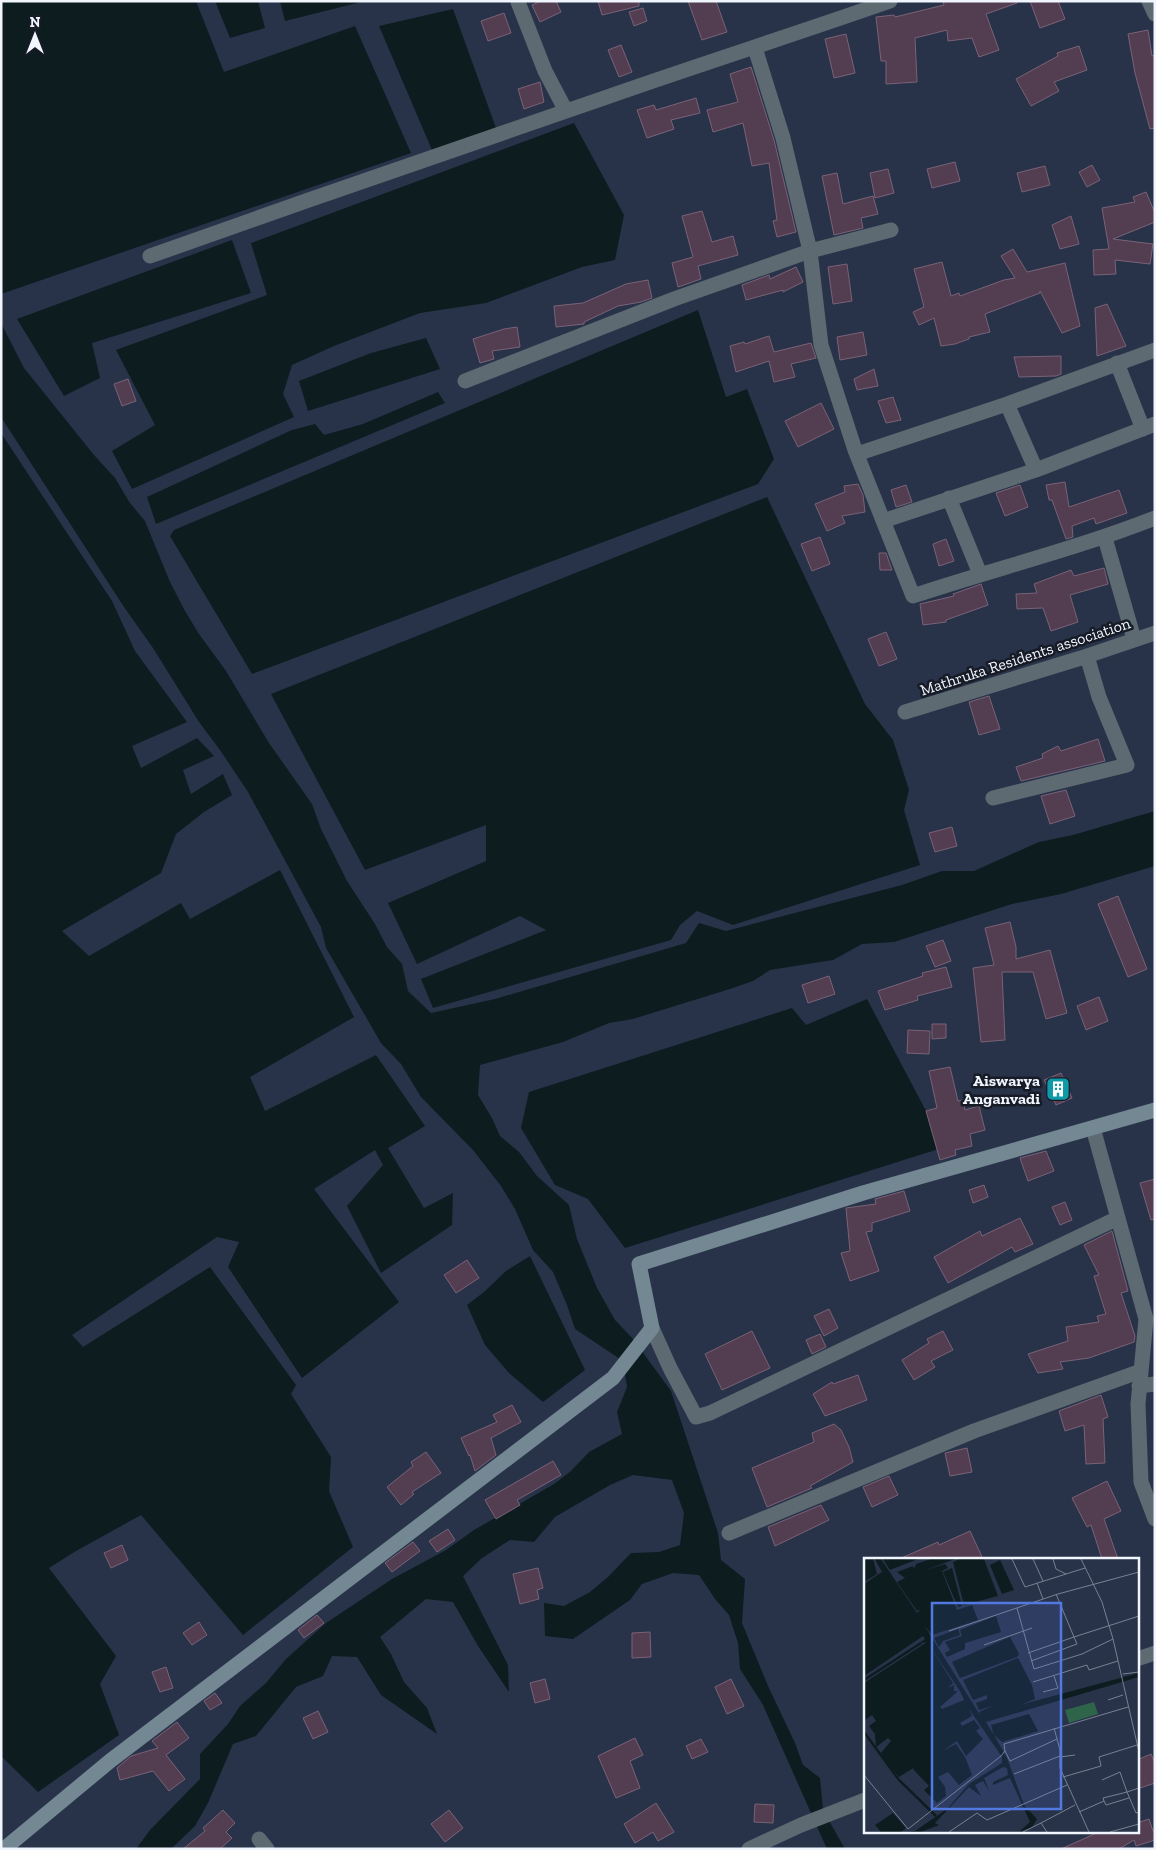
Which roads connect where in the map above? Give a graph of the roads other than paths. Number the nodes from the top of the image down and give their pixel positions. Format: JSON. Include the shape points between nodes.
{"nodes":[{"id":1,"x":890,"y":1,"type":"edge"},
{"id":2,"x":1149,"y":1,"type":"edge"},
{"id":3,"x":518,"y":2,"type":"edge"},
{"id":4,"x":1155,"y":14,"type":"edge"},
{"id":5,"x":755,"y":48,"type":"junction"},
{"id":6,"x":566,"y":111,"type":"junction"},
{"id":7,"x":891,"y":230,"type":"dead end"},
{"id":8,"x":810,"y":251,"type":"junction"},
{"id":9,"x":150,"y":256,"type":"dead end"},
{"id":10,"x":1155,"y":350,"type":"edge"},
{"id":11,"x":1117,"y":363,"type":"junction"},
{"id":12,"x":465,"y":381,"type":"dead end"},
{"id":13,"x":1008,"y":404,"type":"junction"},
{"id":14,"x":1149,"y":426,"type":"edge"},
{"id":15,"x":856,"y":454,"type":"junction"},
{"id":16,"x":1036,"y":470,"type":"junction"},
{"id":17,"x":949,"y":498,"type":"junction"},
{"id":18,"x":1155,"y":518,"type":"edge"},
{"id":19,"x":883,"y":521,"type":"junction"},
{"id":20,"x":1105,"y":538,"type":"junction"},
{"id":21,"x":980,"y":574,"type":"junction"},
{"id":22,"x":1155,"y":633,"type":"edge"},
{"id":23,"x":1134,"y":639,"type":"junction"},
{"id":24,"x":1087,"y":656,"type":"junction"},
{"id":25,"x":905,"y":712,"type":"dead end"},
{"id":26,"x":993,"y":798,"type":"dead end"},
{"id":27,"x":1155,"y":1110,"type":"edge"},
{"id":28,"x":1093,"y":1128,"type":"junction"},
{"id":29,"x":1118,"y":1218,"type":"junction"},
{"id":30,"x":652,"y":1328,"type":"junction"},
{"id":31,"x":1140,"y":1378,"type":"junction"},
{"id":32,"x":1155,"y":1384,"type":"edge"},
{"id":33,"x":1155,"y":1519,"type":"edge"},
{"id":34,"x":729,"y":1533,"type":"dead end"},
{"id":35,"x":1155,"y":1653,"type":"edge"},
{"id":36,"x":1138,"y":1659,"type":"edge"},
{"id":37,"x":864,"y":1800,"type":"edge"},
{"id":38,"x":4,"y":1849,"type":"edge"},
{"id":39,"x":749,"y":1849,"type":"edge"}],
"edges":[{"from":1,"to":5,"type":"street"},
{"from":2,"to":4,"type":"street"},
{"from":3,"to":6,"type":"street","via":[[545,71]]},
{"from":5,"to":6,"type":"street"},
{"from":5,"to":8,"type":"street","via":[[782,138]]},
{"from":6,"to":9,"type":"street"},
{"from":7,"to":8,"type":"street"},
{"from":8,"to":12,"type":"street"},
{"from":8,"to":15,"type":"street","via":[[821,345]]},
{"from":10,"to":11,"type":"street"},
{"from":11,"to":13,"type":"street"},
{"from":11,"to":14,"type":"street"},
{"from":13,"to":15,"type":"street"},
{"from":13,"to":16,"type":"street"},
{"from":14,"to":16,"type":"street"},
{"from":15,"to":19,"type":"street"},
{"from":16,"to":17,"type":"street"},
{"from":17,"to":19,"type":"street"},
{"from":17,"to":21,"type":"street"},
{"from":18,"to":20,"type":"street"},
{"from":19,"to":21,"type":"street","via":[[913,596]]},
{"from":20,"to":21,"type":"street"},
{"from":20,"to":23,"type":"street"},
{"from":22,"to":23,"type":"street","name":"Mathruka Residents association"},
{"from":23,"to":24,"type":"street","name":"Mathruka Residents association"},
{"from":24,"to":25,"type":"street","name":"Mathruka Residents association"},
{"from":24,"to":26,"type":"street","via":[[1099,697],[1127,765]]},
{"from":27,"to":28,"type":"main road"},
{"from":28,"to":29,"type":"street"},
{"from":28,"to":30,"type":"main road","via":[[863,1192],[638,1264]]},
{"from":29,"to":30,"type":"street","via":[[696,1417]]},
{"from":29,"to":31,"type":"street","via":[[1146,1319]]},
{"from":30,"to":38,"type":"main road","via":[[613,1378],[142,1737]]},
{"from":31,"to":32,"type":"street"},
{"from":31,"to":33,"type":"street","via":[[1141,1482]]},
{"from":31,"to":34,"type":"street","via":[[974,1431]]},
{"from":35,"to":36,"type":"street"},
{"from":37,"to":39,"type":"street"}]}
